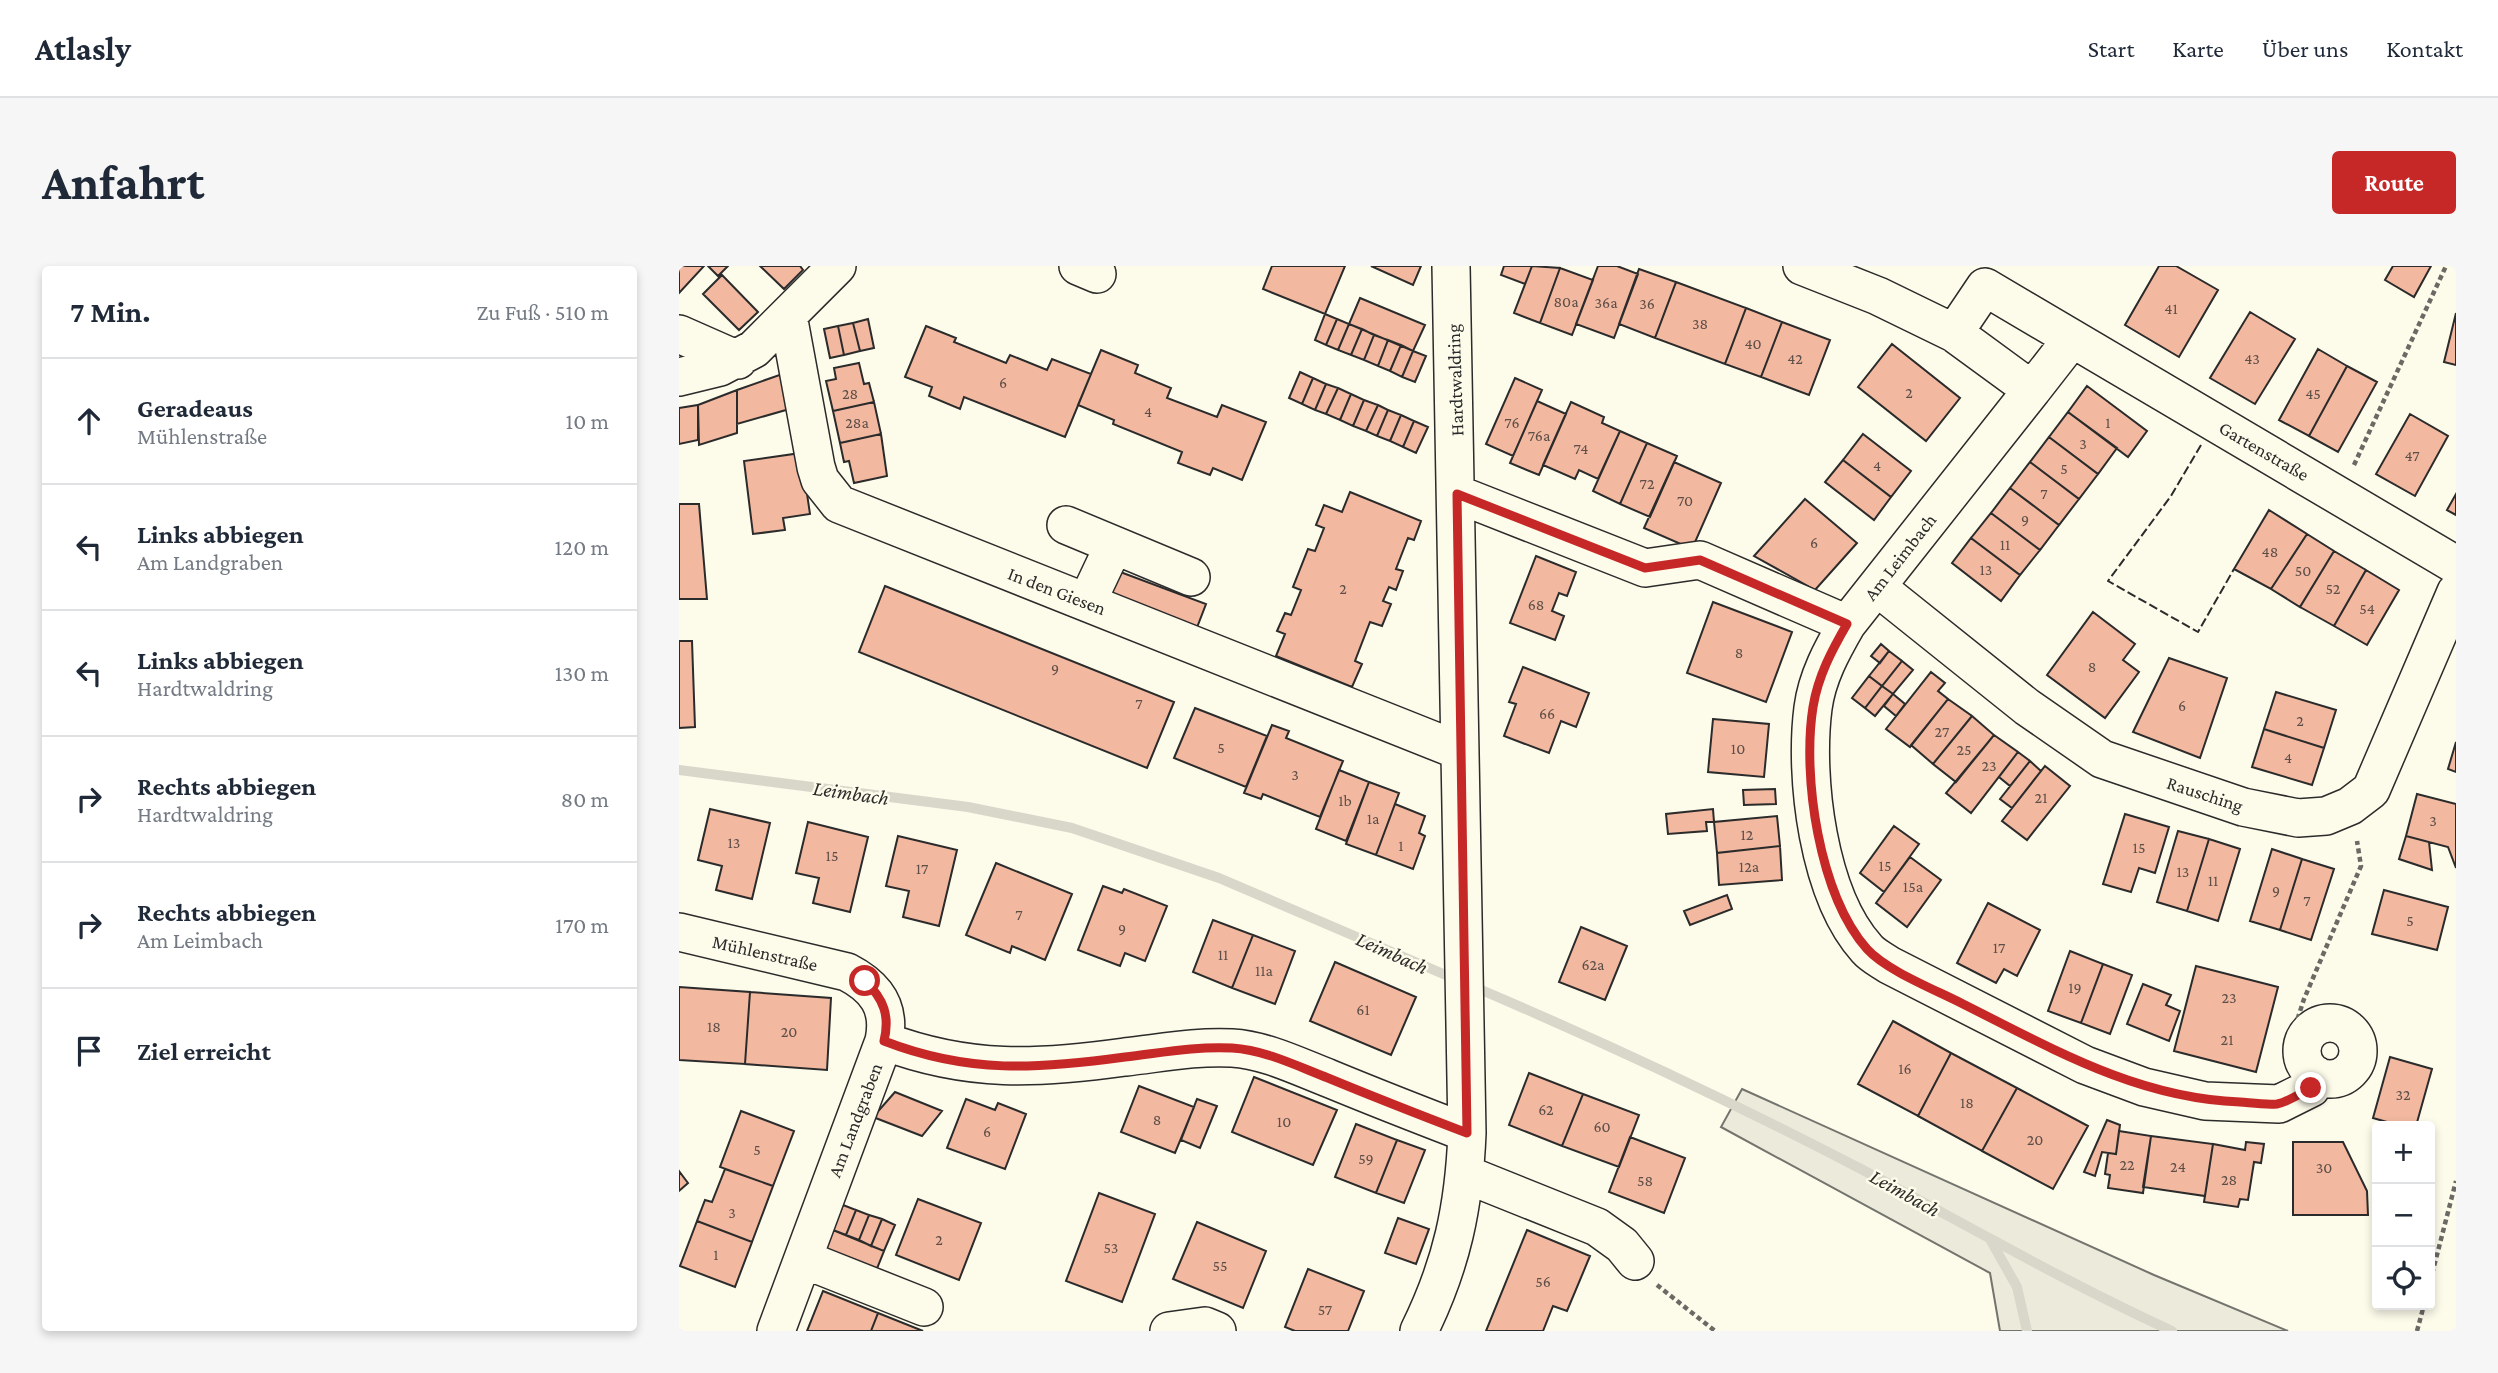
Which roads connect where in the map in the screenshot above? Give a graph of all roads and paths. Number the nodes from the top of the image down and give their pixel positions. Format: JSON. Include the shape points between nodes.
{"nodes":[{"id":1,"x":837,"y":266,"type":"edge"},
{"id":2,"x":1451,"y":266,"type":"edge"},
{"id":3,"x":1802,"y":266,"type":"edge"},
{"id":4,"x":2446,"y":266,"type":"edge"},
{"id":5,"x":1991,"y":276,"type":"edge"},
{"id":6,"x":788,"y":316,"type":"junction"},
{"id":7,"x":1954,"y":333,"type":"junction"},
{"id":8,"x":679,"y":334,"type":"edge"},
{"id":9,"x":2071,"y":340,"type":"junction"},
{"id":10,"x":738,"y":360,"type":"junction"},
{"id":11,"x":679,"y":377,"type":"edge"},
{"id":12,"x":2032,"y":390,"type":"junction"},
{"id":13,"x":1457,"y":494,"type":"junction"},
{"id":14,"x":2340,"y":495,"type":"junction"},
{"id":15,"x":1066,"y":525,"type":"dead end"},
{"id":16,"x":1113,"y":547,"type":"junction"},
{"id":17,"x":2456,"y":565,"type":"edge"},
{"id":18,"x":1191,"y":577,"type":"dead end"},
{"id":19,"x":1877,"y":587,"type":"junction"},
{"id":20,"x":2456,"y":592,"type":"edge"},
{"id":21,"x":1087,"y":602,"type":"junction"},
{"id":22,"x":1847,"y":624,"type":"junction"},
{"id":23,"x":1460,"y":751,"type":"junction"},
{"id":24,"x":2350,"y":806,"type":"junction"},
{"id":25,"x":679,"y":932,"type":"edge"},
{"id":26,"x":2307,"y":1035,"type":"junction"},
{"id":27,"x":884,"y":1041,"type":"junction"},
{"id":28,"x":2316,"y":1075,"type":"junction"},
{"id":29,"x":1467,"y":1133,"type":"junction"},
{"id":30,"x":1465,"y":1174,"type":"junction"},
{"id":31,"x":2456,"y":1181,"type":"edge"},
{"id":32,"x":803,"y":1259,"type":"junction"},
{"id":33,"x":1635,"y":1261,"type":"joint"},
{"id":34,"x":2435,"y":1263,"type":"edge"},
{"id":35,"x":924,"y":1307,"type":"dead end"},
{"id":36,"x":2423,"y":1310,"type":"edge"},
{"id":37,"x":776,"y":1331,"type":"edge"},
{"id":38,"x":1170,"y":1331,"type":"edge"},
{"id":39,"x":1217,"y":1331,"type":"edge"},
{"id":40,"x":1419,"y":1331,"type":"edge"},
{"id":41,"x":1715,"y":1331,"type":"edge"},
{"id":42,"x":2417,"y":1331,"type":"edge"}],
"edges":[{"from":1,"to":6,"type":"street"},
{"from":2,"to":13,"type":"street","name":"Hardtwaldring"},
{"from":3,"to":7,"type":"street"},
{"from":4,"to":14,"type":"path"},
{"from":5,"to":7,"type":"street","name":"Gartenstraße"},
{"from":5,"to":9,"type":"street","name":"Gartenstraße"},
{"from":6,"to":10,"type":"street"},
{"from":6,"to":21,"type":"street","name":"In den Giesen","via":[[816,467],[820,480],[839,503]]},
{"from":7,"to":12,"type":"street"},
{"from":8,"to":10,"type":"street"},
{"from":9,"to":12,"type":"street"},
{"from":9,"to":14,"type":"street","name":"Gartenstraße"},
{"from":10,"to":11,"type":"street"},
{"from":12,"to":19,"type":"street","name":"Am Leimbach"},
{"from":13,"to":22,"type":"street","via":[[1645,568],[1700,560]]},
{"from":13,"to":23,"type":"street","name":"Hardtwaldring"},
{"from":14,"to":17,"type":"street","name":"Gartenstraße"},
{"from":15,"to":16,"type":"street"},
{"from":16,"to":18,"type":"street"},
{"from":16,"to":21,"type":"street"},
{"from":19,"to":22,"type":"street","name":"Am Leimbach"},
{"from":19,"to":24,"type":"street","name":"Rausching","via":[[2102,759],[2243,807],[2298,818],[2326,816]]},
{"from":20,"to":24,"type":"street","name":"Rausching","via":[[2371,790]]},
{"from":21,"to":23,"type":"street","name":"In den Giesen"},
{"from":22,"to":28,"type":"street","name":"Am Leimbach","via":[[1829,656],[1813,707],[1813,783],[1829,881],[1838,905],[1868,951],[2085,1065],[2144,1087],[2205,1101],[2279,1104],[2311,1088]]},
{"from":23,"to":29,"type":"street","name":"Hardtwaldring"},
{"from":24,"to":26,"type":"path","via":[[2361,866],[2294,1030]]},
{"from":25,"to":27,"type":"street","name":"Mühlenstraße","via":[[847,972],[865,981],[885,1009]]},
{"from":26,"to":28,"type":"street","via":[[2304,1062]]},
{"from":26,"to":28,"type":"street","via":[[2330,1023],[2347,1029],[2357,1044],[2355,1062],[2343,1076]]},
{"from":27,"to":29,"type":"street","name":"Am Landgraben","via":[[917,1054],[1012,1068],[1235,1048],[1280,1059]]},
{"from":27,"to":32,"type":"street","name":"Am Landgraben"},
{"from":29,"to":30,"type":"street","name":"Hardtwaldring"},
{"from":30,"to":33,"type":"street","via":[[1597,1227]]},
{"from":30,"to":40,"type":"street","name":"Hardtwaldring","via":[[1453,1249]]},
{"from":31,"to":34,"type":"path"},
{"from":32,"to":35,"type":"street"},
{"from":32,"to":37,"type":"street","name":"Am Landgraben"},
{"from":33,"to":41,"type":"path"},
{"from":36,"to":42,"type":"path"},
{"from":38,"to":39,"type":"street","via":[[1205,1326]]}]}
